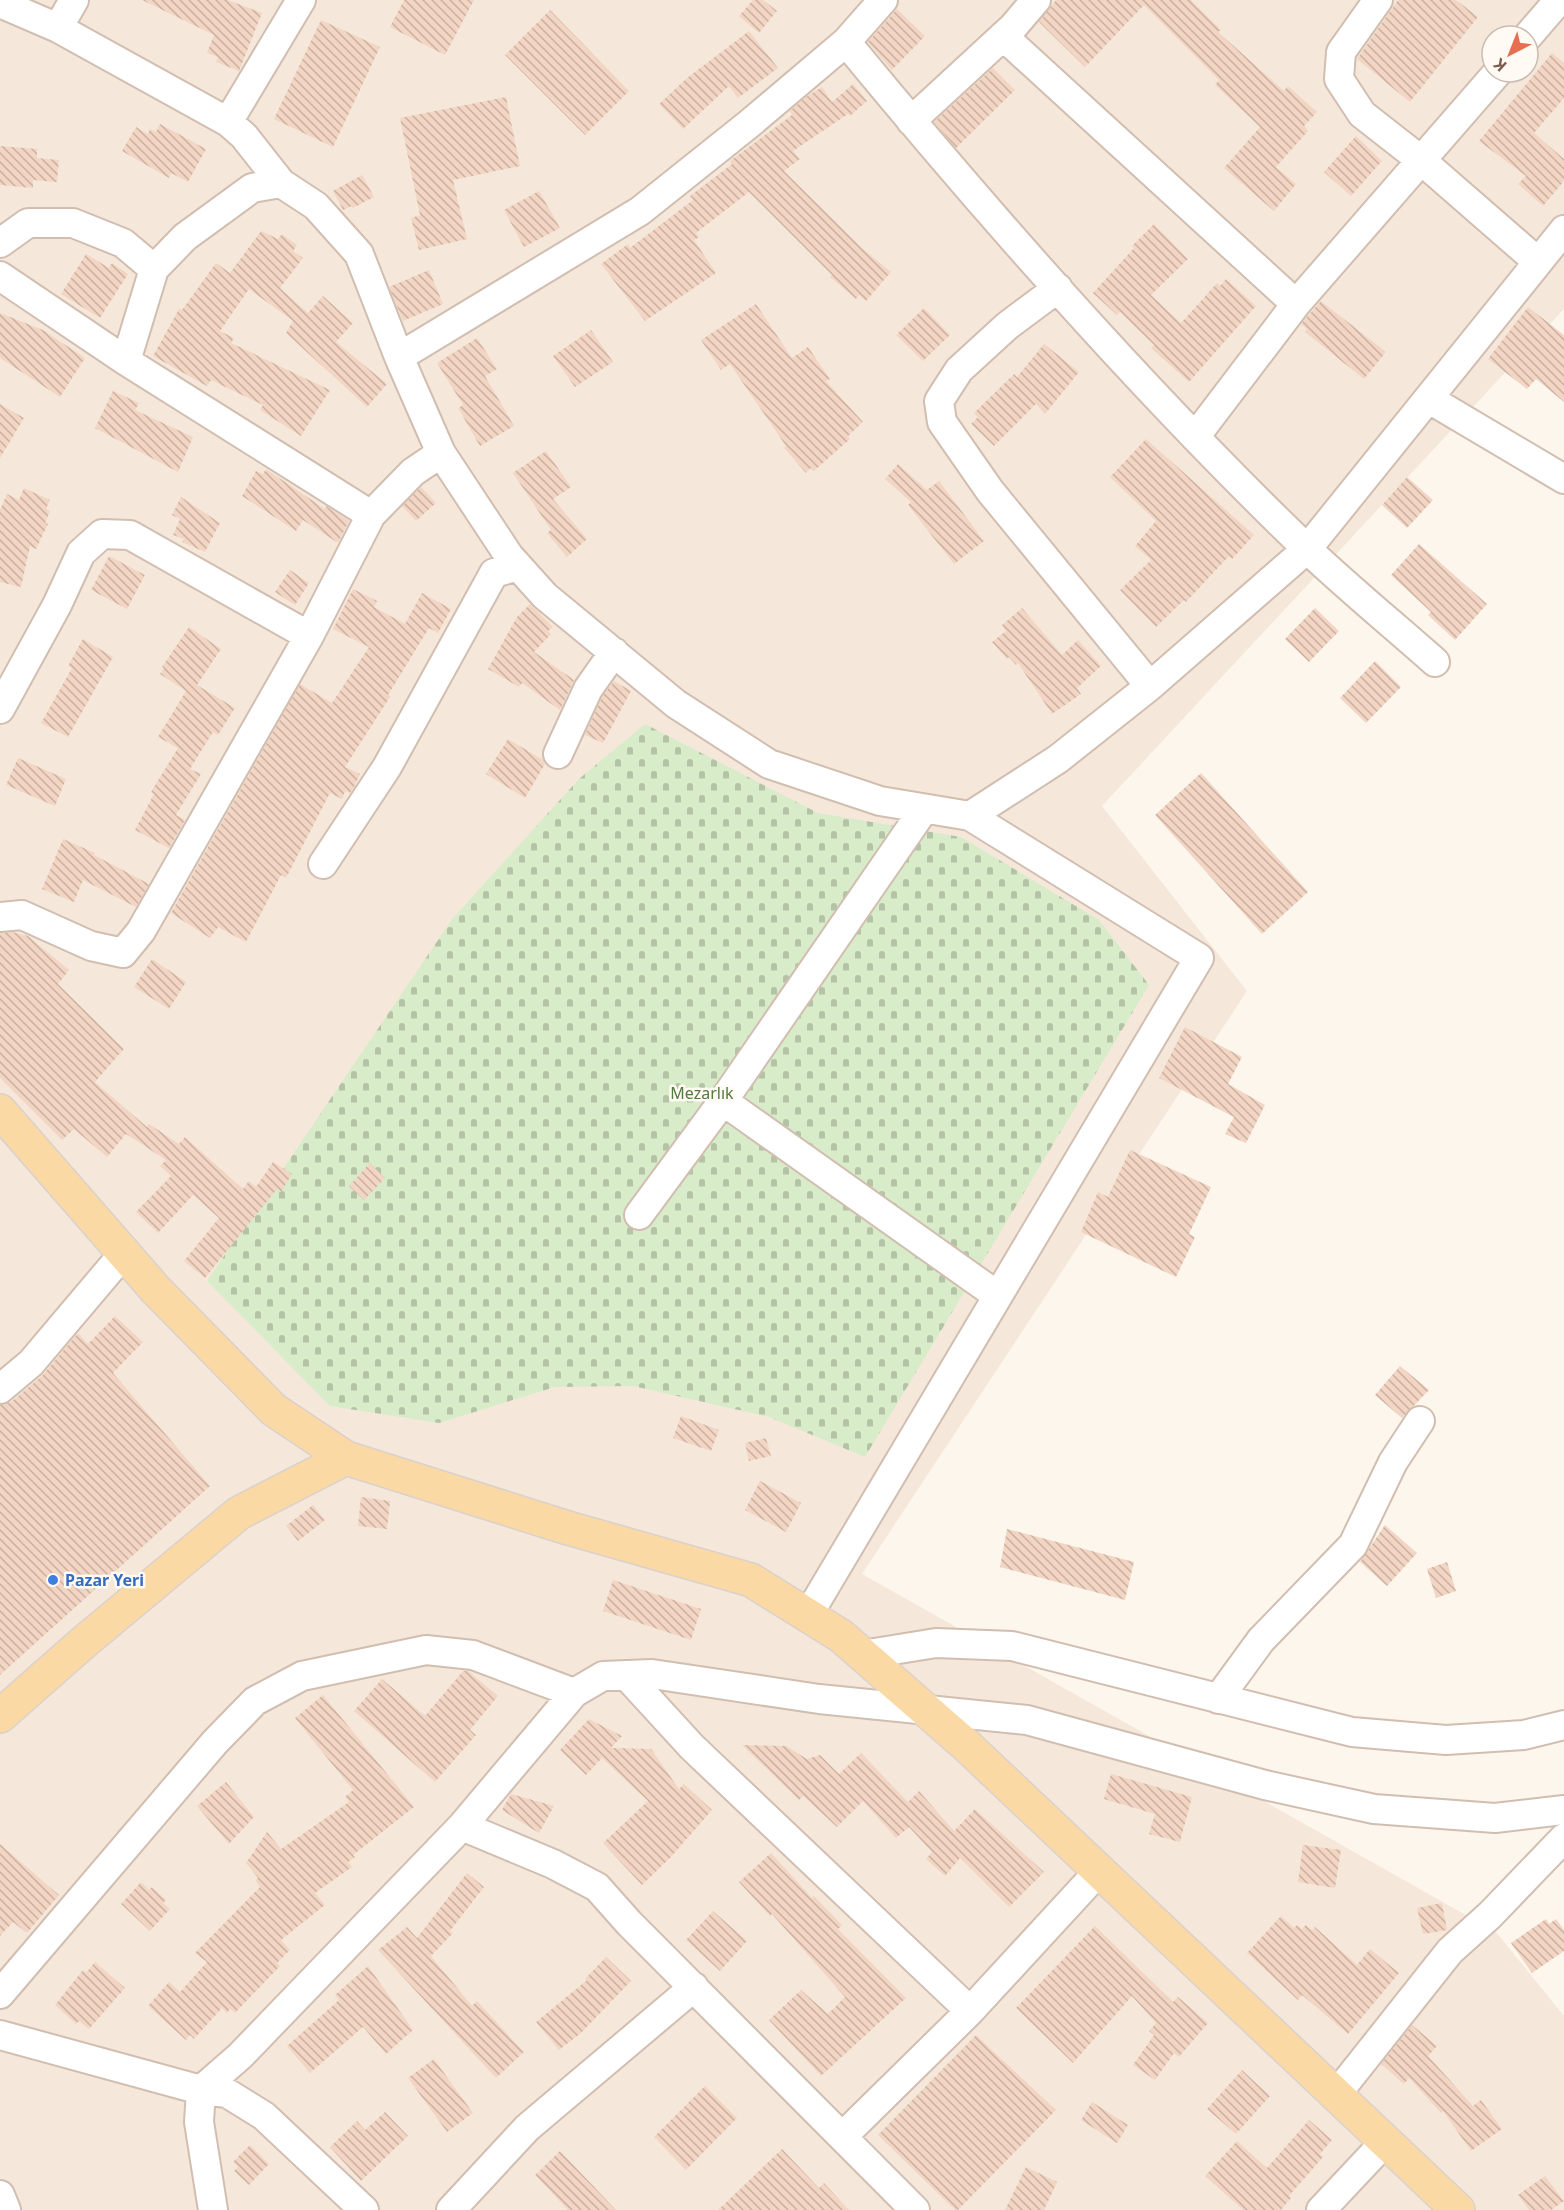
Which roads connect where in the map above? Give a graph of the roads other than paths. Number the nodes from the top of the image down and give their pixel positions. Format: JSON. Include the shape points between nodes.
{"nodes":[{"id":1,"x":74,"y":0,"type":"edge"},
{"id":2,"x":301,"y":0,"type":"edge"},
{"id":3,"x":883,"y":0,"type":"edge"},
{"id":4,"x":1036,"y":0,"type":"edge"},
{"id":5,"x":1378,"y":0,"type":"edge"},
{"id":6,"x":1559,"y":0,"type":"edge"},
{"id":7,"x":0,"y":3,"type":"edge"},
{"id":8,"x":1538,"y":24,"type":"edge"},
{"id":9,"x":58,"y":28,"type":"junction"},
{"id":10,"x":1003,"y":36,"type":"junction"},
{"id":11,"x":846,"y":42,"type":"junction"},
{"id":12,"x":1487,"y":84,"type":"edge"},
{"id":13,"x":911,"y":121,"type":"junction"},
{"id":14,"x":228,"y":122,"type":"junction"},
{"id":15,"x":1422,"y":161,"type":"junction"},
{"id":16,"x":281,"y":183,"type":"junction"},
{"id":17,"x":1564,"y":230,"type":"edge"},
{"id":18,"x":0,"y":243,"type":"edge"},
{"id":19,"x":1538,"y":262,"type":"junction"},
{"id":20,"x":154,"y":269,"type":"junction"},
{"id":21,"x":0,"y":276,"type":"edge"},
{"id":22,"x":1058,"y":288,"type":"junction"},
{"id":23,"x":1296,"y":304,"type":"junction"},
{"id":24,"x":399,"y":357,"type":"junction"},
{"id":25,"x":126,"y":362,"type":"junction"},
{"id":26,"x":1429,"y":399,"type":"junction"},
{"id":27,"x":1195,"y":437,"type":"junction"},
{"id":28,"x":441,"y":453,"type":"junction"},
{"id":29,"x":1564,"y":479,"type":"edge"},
{"id":30,"x":371,"y":514,"type":"junction"},
{"id":31,"x":1307,"y":549,"type":"junction"},
{"id":32,"x":518,"y":566,"type":"junction"},
{"id":33,"x":309,"y":636,"type":"junction"},
{"id":34,"x":614,"y":652,"type":"junction"},
{"id":35,"x":1435,"y":662,"type":"dead end"},
{"id":36,"x":1150,"y":686,"type":"junction"},
{"id":37,"x":0,"y":709,"type":"edge"},
{"id":38,"x":558,"y":754,"type":"dead end"},
{"id":39,"x":924,"y":808,"type":"junction"},
{"id":40,"x":970,"y":816,"type":"junction"},
{"id":41,"x":323,"y":864,"type":"dead end"},
{"id":42,"x":0,"y":917,"type":"edge"},
{"id":43,"x":723,"y":1101,"type":"junction"},
{"id":44,"x":0,"y":1111,"type":"edge"},
{"id":45,"x":639,"y":1215,"type":"dead end"},
{"id":46,"x":124,"y":1253,"type":"junction"},
{"id":47,"x":998,"y":1296,"type":"junction"},
{"id":48,"x":0,"y":1389,"type":"edge"},
{"id":49,"x":1420,"y":1421,"type":"dead end"},
{"id":50,"x":346,"y":1458,"type":"junction"},
{"id":51,"x":808,"y":1615,"type":"junction"},
{"id":52,"x":862,"y":1655,"type":"junction"},
{"id":53,"x":626,"y":1676,"type":"junction"},
{"id":54,"x":574,"y":1693,"type":"junction"},
{"id":55,"x":1218,"y":1699,"type":"junction"},
{"id":56,"x":927,"y":1711,"type":"junction"},
{"id":57,"x":0,"y":1716,"type":"edge"},
{"id":58,"x":1564,"y":1725,"type":"edge"},
{"id":59,"x":1564,"y":1810,"type":"edge"},
{"id":60,"x":462,"y":1826,"type":"junction"},
{"id":61,"x":1564,"y":1838,"type":"edge"},
{"id":62,"x":1099,"y":1871,"type":"junction"},
{"id":63,"x":694,"y":1987,"type":"junction"},
{"id":64,"x":0,"y":1994,"type":"edge"},
{"id":65,"x":970,"y":2011,"type":"junction"},
{"id":66,"x":0,"y":2035,"type":"edge"},
{"id":67,"x":201,"y":2090,"type":"junction"},
{"id":68,"x":1335,"y":2096,"type":"junction"},
{"id":69,"x":843,"y":2136,"type":"junction"},
{"id":70,"x":1384,"y":2143,"type":"junction"},
{"id":71,"x":0,"y":2195,"type":"edge"},
{"id":72,"x":6,"y":2210,"type":"edge"},
{"id":73,"x":213,"y":2210,"type":"edge"},
{"id":74,"x":364,"y":2210,"type":"edge"},
{"id":75,"x":451,"y":2210,"type":"edge"},
{"id":76,"x":915,"y":2210,"type":"edge"},
{"id":77,"x":1321,"y":2210,"type":"edge"},
{"id":78,"x":1458,"y":2210,"type":"edge"}],
"edges":[{"from":1,"to":9,"type":"street"},
{"from":2,"to":14,"type":"street"},
{"from":3,"to":11,"type":"street"},
{"from":4,"to":10,"type":"street"},
{"from":5,"to":15,"type":"street","via":[[1341,51],[1339,79],[1362,114]]},
{"from":6,"to":8,"type":"street"},
{"from":7,"to":9,"type":"street"},
{"from":9,"to":14,"type":"street"},
{"from":10,"to":13,"type":"street"},
{"from":10,"to":23,"type":"street"},
{"from":11,"to":13,"type":"street"},
{"from":11,"to":24,"type":"street","via":[[640,211]]},
{"from":12,"to":15,"type":"street"},
{"from":13,"to":22,"type":"street"},
{"from":14,"to":16,"type":"street"},
{"from":15,"to":19,"type":"street"},
{"from":15,"to":23,"type":"street"},
{"from":16,"to":20,"type":"street","via":[[252,188],[184,237]]},
{"from":16,"to":24,"type":"street","via":[[316,206],[359,254]]},
{"from":17,"to":19,"type":"street"},
{"from":18,"to":20,"type":"street","via":[[28,223],[74,224],[123,243]]},
{"from":19,"to":26,"type":"street"},
{"from":20,"to":25,"type":"street"},
{"from":21,"to":25,"type":"street"},
{"from":22,"to":27,"type":"street"},
{"from":22,"to":36,"type":"street","via":[[1007,326],[959,370],[939,401],[942,422],[990,491]]},
{"from":23,"to":27,"type":"street"},
{"from":24,"to":28,"type":"street"},
{"from":25,"to":30,"type":"street"},
{"from":26,"to":29,"type":"street"},
{"from":26,"to":31,"type":"street"},
{"from":27,"to":31,"type":"street"},
{"from":28,"to":30,"type":"street","via":[[413,472]]},
{"from":28,"to":32,"type":"street"},
{"from":30,"to":33,"type":"street"},
{"from":31,"to":35,"type":"street"},
{"from":31,"to":36,"type":"street"},
{"from":32,"to":34,"type":"street","via":[[545,596]]},
{"from":32,"to":41,"type":"street","via":[[494,573],[387,767]]},
{"from":33,"to":37,"type":"street","via":[[130,535],[102,534],[81,553]]},
{"from":33,"to":42,"type":"street","via":[[141,931],[123,953],[91,946],[22,915]]},
{"from":34,"to":38,"type":"street","via":[[588,689]]},
{"from":34,"to":39,"type":"street","via":[[676,704],[769,764],[880,801]]},
{"from":36,"to":40,"type":"street","via":[[1058,759]]},
{"from":39,"to":40,"type":"street"},
{"from":39,"to":43,"type":"street"},
{"from":40,"to":47,"type":"street","via":[[1198,958]]},
{"from":43,"to":45,"type":"street"},
{"from":43,"to":47,"type":"street"},
{"from":44,"to":46,"type":"main road"},
{"from":46,"to":48,"type":"street","via":[[31,1364]]},
{"from":46,"to":50,"type":"main road","via":[[274,1410]]},
{"from":47,"to":51,"type":"street"},
{"from":49,"to":55,"type":"street","via":[[1394,1462],[1353,1545],[1261,1640]]},
{"from":50,"to":51,"type":"main road","via":[[751,1580]]},
{"from":50,"to":57,"type":"main road","via":[[239,1513]]},
{"from":51,"to":52,"type":"main road"},
{"from":52,"to":55,"type":"street","via":[[936,1643],[1012,1646]]},
{"from":52,"to":56,"type":"main road"},
{"from":53,"to":54,"type":"street","via":[[603,1676]]},
{"from":53,"to":56,"type":"street","via":[[652,1674]]},
{"from":53,"to":65,"type":"street","via":[[692,1747]]},
{"from":54,"to":60,"type":"street"},
{"from":54,"to":64,"type":"street","via":[[473,1654],[426,1650],[302,1676],[255,1701],[215,1742]]},
{"from":55,"to":58,"type":"street","via":[[1352,1732],[1446,1740],[1524,1735]]},
{"from":56,"to":59,"type":"street","via":[[1027,1720],[1264,1785],[1374,1809],[1495,1818]]},
{"from":56,"to":62,"type":"main road"},
{"from":60,"to":63,"type":"street","via":[[597,1887]]},
{"from":60,"to":67,"type":"street","via":[[240,2056]]},
{"from":61,"to":68,"type":"street","via":[[1450,1951]]},
{"from":62,"to":65,"type":"street"},
{"from":62,"to":68,"type":"main road"},
{"from":63,"to":69,"type":"street"},
{"from":63,"to":75,"type":"street","via":[[527,2128]]},
{"from":65,"to":69,"type":"street"},
{"from":66,"to":67,"type":"street"},
{"from":67,"to":73,"type":"street","via":[[199,2122]]},
{"from":67,"to":74,"type":"street","via":[[227,2093],[264,2116]]},
{"from":68,"to":70,"type":"main road"},
{"from":69,"to":76,"type":"street"},
{"from":70,"to":77,"type":"street"},
{"from":70,"to":78,"type":"main road"},
{"from":71,"to":72,"type":"street"}]}
